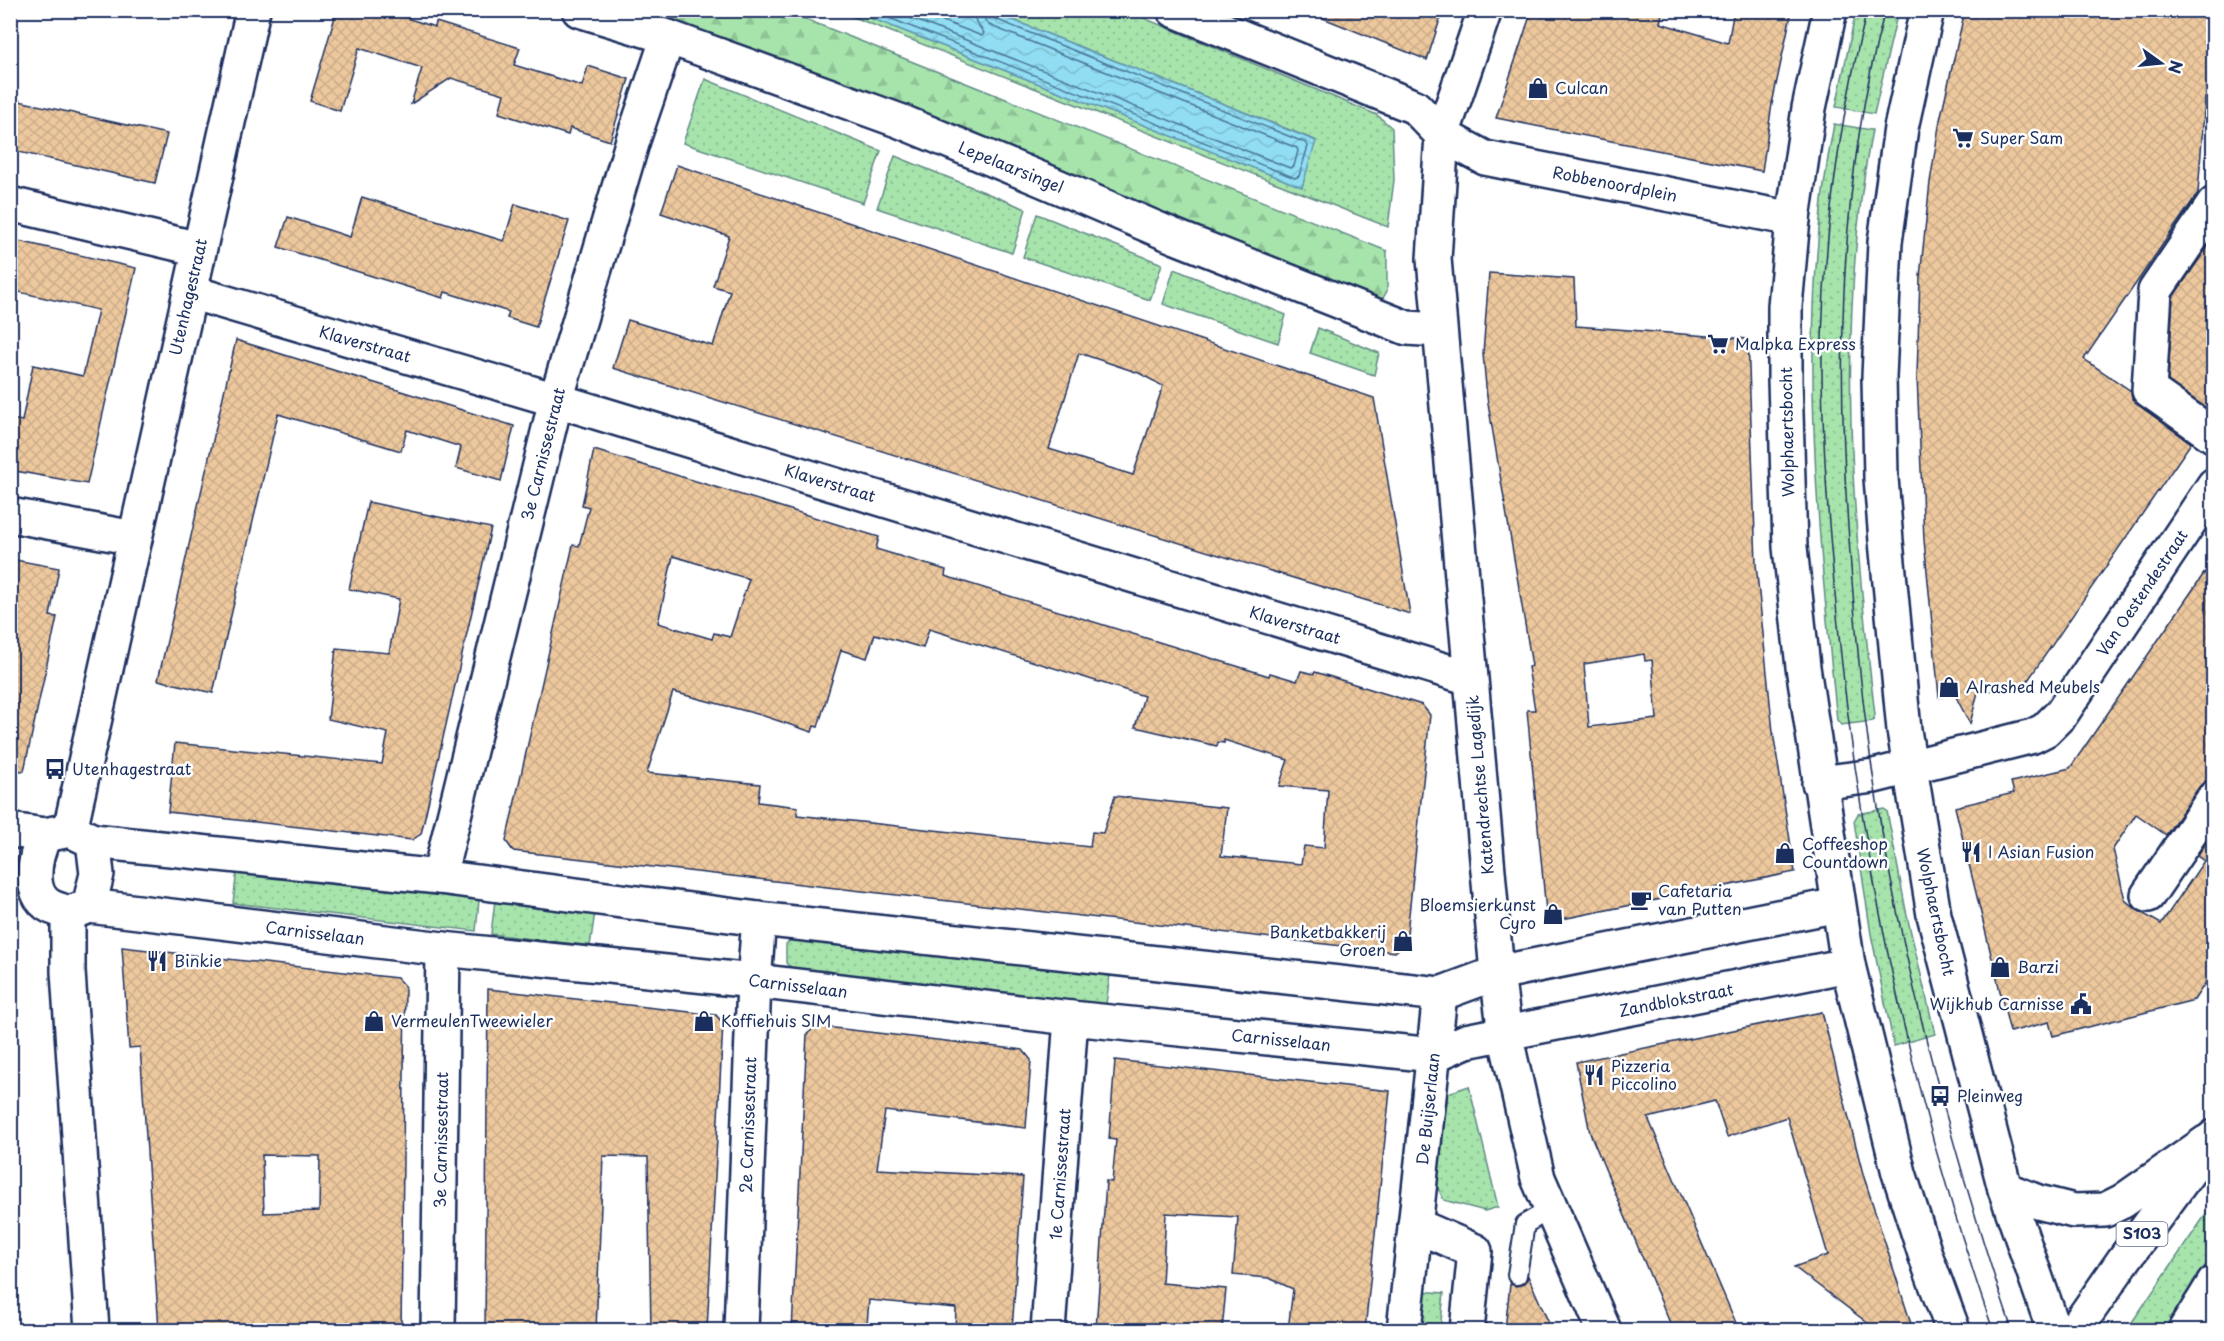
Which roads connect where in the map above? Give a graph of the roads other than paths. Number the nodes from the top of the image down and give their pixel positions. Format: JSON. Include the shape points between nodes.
{"nodes":[{"id":1,"x":253,"y":10,"type":"edge"},
{"id":2,"x":579,"y":10,"type":"edge"},
{"id":3,"x":1174,"y":10,"type":"edge"},
{"id":4,"x":1485,"y":10,"type":"edge"},
{"id":5,"x":1830,"y":10,"type":"edge"},
{"id":6,"x":1927,"y":10,"type":"edge"},
{"id":7,"x":668,"y":37,"type":"junction"},
{"id":8,"x":1442,"y":135,"type":"junction"},
{"id":9,"x":10,"y":204,"type":"edge"},
{"id":10,"x":2214,"y":204,"type":"edge"},
{"id":11,"x":1792,"y":219,"type":"junction"},
{"id":12,"x":199,"y":249,"type":"junction"},
{"id":13,"x":190,"y":292,"type":"junction"},
{"id":14,"x":1439,"y":330,"type":"junction"},
{"id":15,"x":556,"y":400,"type":"junction"},
{"id":16,"x":2214,"y":436,"type":"edge"},
{"id":17,"x":2214,"y":485,"type":"edge"},
{"id":18,"x":10,"y":516,"type":"edge"},
{"id":19,"x":134,"y":538,"type":"junction"},
{"id":20,"x":1470,"y":678,"type":"junction"},
{"id":21,"x":1909,"y":766,"type":"junction"},
{"id":22,"x":1819,"y":783,"type":"junction"},
{"id":23,"x":2214,"y":798,"type":"edge"},
{"id":24,"x":10,"y":830,"type":"edge"},
{"id":25,"x":69,"y":835,"type":"junction"},
{"id":26,"x":439,"y":877,"type":"junction"},
{"id":27,"x":25,"y":895,"type":"edge"},
{"id":28,"x":2148,"y":895,"type":"dead end"},
{"id":29,"x":1838,"y":905,"type":"junction"},
{"id":30,"x":78,"y":909,"type":"junction"},
{"id":31,"x":759,"y":919,"type":"junction"},
{"id":32,"x":443,"y":949,"type":"junction"},
{"id":33,"x":1848,"y":965,"type":"junction"},
{"id":34,"x":1497,"y":973,"type":"junction"},
{"id":35,"x":754,"y":981,"type":"junction"},
{"id":36,"x":1440,"y":994,"type":"junction"},
{"id":37,"x":1071,"y":1018,"type":"junction"},
{"id":38,"x":1505,"y":1034,"type":"junction"},
{"id":39,"x":1434,"y":1055,"type":"junction"},
{"id":40,"x":2213,"y":1135,"type":"edge"},
{"id":41,"x":2006,"y":1189,"type":"junction"},
{"id":42,"x":1551,"y":1209,"type":"junction"},
{"id":43,"x":1415,"y":1225,"type":"junction"},
{"id":44,"x":1517,"y":1275,"type":"dead end"},
{"id":45,"x":92,"y":1330,"type":"edge"},
{"id":46,"x":438,"y":1330,"type":"edge"},
{"id":47,"x":741,"y":1330,"type":"edge"},
{"id":48,"x":1048,"y":1330,"type":"edge"},
{"id":49,"x":1404,"y":1330,"type":"edge"},
{"id":50,"x":1467,"y":1330,"type":"edge"},
{"id":51,"x":1604,"y":1330,"type":"edge"},
{"id":52,"x":1953,"y":1330,"type":"edge"},
{"id":53,"x":2054,"y":1330,"type":"edge"},
{"id":54,"x":2075,"y":1330,"type":"edge"}],
"edges":[{"from":1,"to":12,"type":"street","name":"Utenhagestraat"},
{"from":2,"to":7,"type":"street","name":"Lepelaarsingel"},
{"from":3,"to":8,"type":"street","via":[[1415,107]]},
{"from":4,"to":8,"type":"street"},
{"from":5,"to":11,"type":"street","name":"Wolphaertsbocht","via":[[1809,108]]},
{"from":6,"to":21,"type":"street","name":"Wolphaertsbocht","via":[[1901,128],[1888,218],[1879,377],[1881,478]]},
{"from":7,"to":14,"type":"street","name":"Lepelaarsingel","via":[[900,121],[1396,324]]},
{"from":7,"to":15,"type":"street","name":"3e Carnissestraat","via":[[633,140]]},
{"from":8,"to":11,"type":"street","name":"Robbenoordplein","via":[[1485,158]]},
{"from":8,"to":14,"type":"street","name":"Katendrechtse Lagedijk","via":[[1434,259]]},
{"from":9,"to":12,"type":"street"},
{"from":10,"to":16,"type":"street","via":[[2155,291],[2149,390]]},
{"from":11,"to":22,"type":"street","name":"Wolphaertsbocht","via":[[1785,306],[1790,547]]},
{"from":12,"to":13,"type":"street","name":"Utenhagestraat"},
{"from":13,"to":15,"type":"street","name":"Klaverstraat"},
{"from":13,"to":19,"type":"street","name":"Utenhagestraat"},
{"from":14,"to":20,"type":"street","name":"Katendrechtse Lagedijk"},
{"from":15,"to":20,"type":"street","name":"Klaverstraat"},
{"from":15,"to":26,"type":"street","name":"3e Carnissestraat"},
{"from":17,"to":21,"type":"street","name":"Van Oestendestraat","via":[[2054,723],[2033,736]]},
{"from":18,"to":19,"type":"street"},
{"from":19,"to":25,"type":"street","name":"Utenhagestraat"},
{"from":20,"to":34,"type":"street","name":"Katendrechtse Lagedijk"},
{"from":21,"to":22,"type":"street","via":[[1874,776]]},
{"from":21,"to":41,"type":"street","name":"Wolphaertsbocht","via":[[1934,915]]},
{"from":22,"to":29,"type":"street","name":"Wolphaertsbocht"},
{"from":23,"to":28,"type":"street"},
{"from":24,"to":25,"type":"street"},
{"from":25,"to":26,"type":"street"},
{"from":25,"to":27,"type":"street","via":[[35,861],[35,877]]},
{"from":25,"to":30,"type":"street","via":[[97,874]]},
{"from":26,"to":31,"type":"street"},
{"from":27,"to":30,"type":"street","name":"Carnisselaan","via":[[51,908]]},
{"from":29,"to":33,"type":"street","name":"Wolphaertsbocht"},
{"from":29,"to":34,"type":"street"},
{"from":30,"to":32,"type":"street","name":"Carnisselaan"},
{"from":30,"to":45,"type":"street","via":[[68,972]]},
{"from":31,"to":35,"type":"street","name":"2e Carnissestraat"},
{"from":31,"to":36,"type":"street"},
{"from":32,"to":35,"type":"street","name":"Carnisselaan"},
{"from":32,"to":46,"type":"street","name":"3e Carnissestraat"},
{"from":33,"to":38,"type":"street","name":"Zandblokstraat"},
{"from":33,"to":52,"type":"street","name":"Wolphaertsbocht","via":[[1899,1173]]},
{"from":34,"to":36,"type":"street"},
{"from":34,"to":38,"type":"street","name":"Katendrechtse Lagedijk"},
{"from":35,"to":37,"type":"street","name":"Carnisselaan"},
{"from":35,"to":47,"type":"street","name":"2e Carnissestraat"},
{"from":36,"to":39,"type":"street","name":"De Buijserlaan"},
{"from":37,"to":39,"type":"street","name":"Carnisselaan"},
{"from":37,"to":48,"type":"street","name":"1e Carnissestraat"},
{"from":38,"to":39,"type":"street","name":"Carnisselaan","via":[[1466,1041]]},
{"from":38,"to":42,"type":"street","name":"Katendrechtse Lagedijk","via":[[1538,1178]]},
{"from":39,"to":43,"type":"street","name":"De Buijserlaan"},
{"from":40,"to":41,"type":"street","via":[[2105,1210],[2074,1211]]},
{"from":40,"to":54,"type":"street","number":"S103"},
{"from":41,"to":53,"type":"street","name":"Wolphaertsbocht"},
{"from":42,"to":44,"type":"lane","via":[[1525,1224]]},
{"from":42,"to":51,"type":"street","name":"Katendrechtse Lagedijk"},
{"from":43,"to":49,"type":"street","name":"De Buijserlaan"},
{"from":43,"to":50,"type":"street","via":[[1475,1251]]}]}
